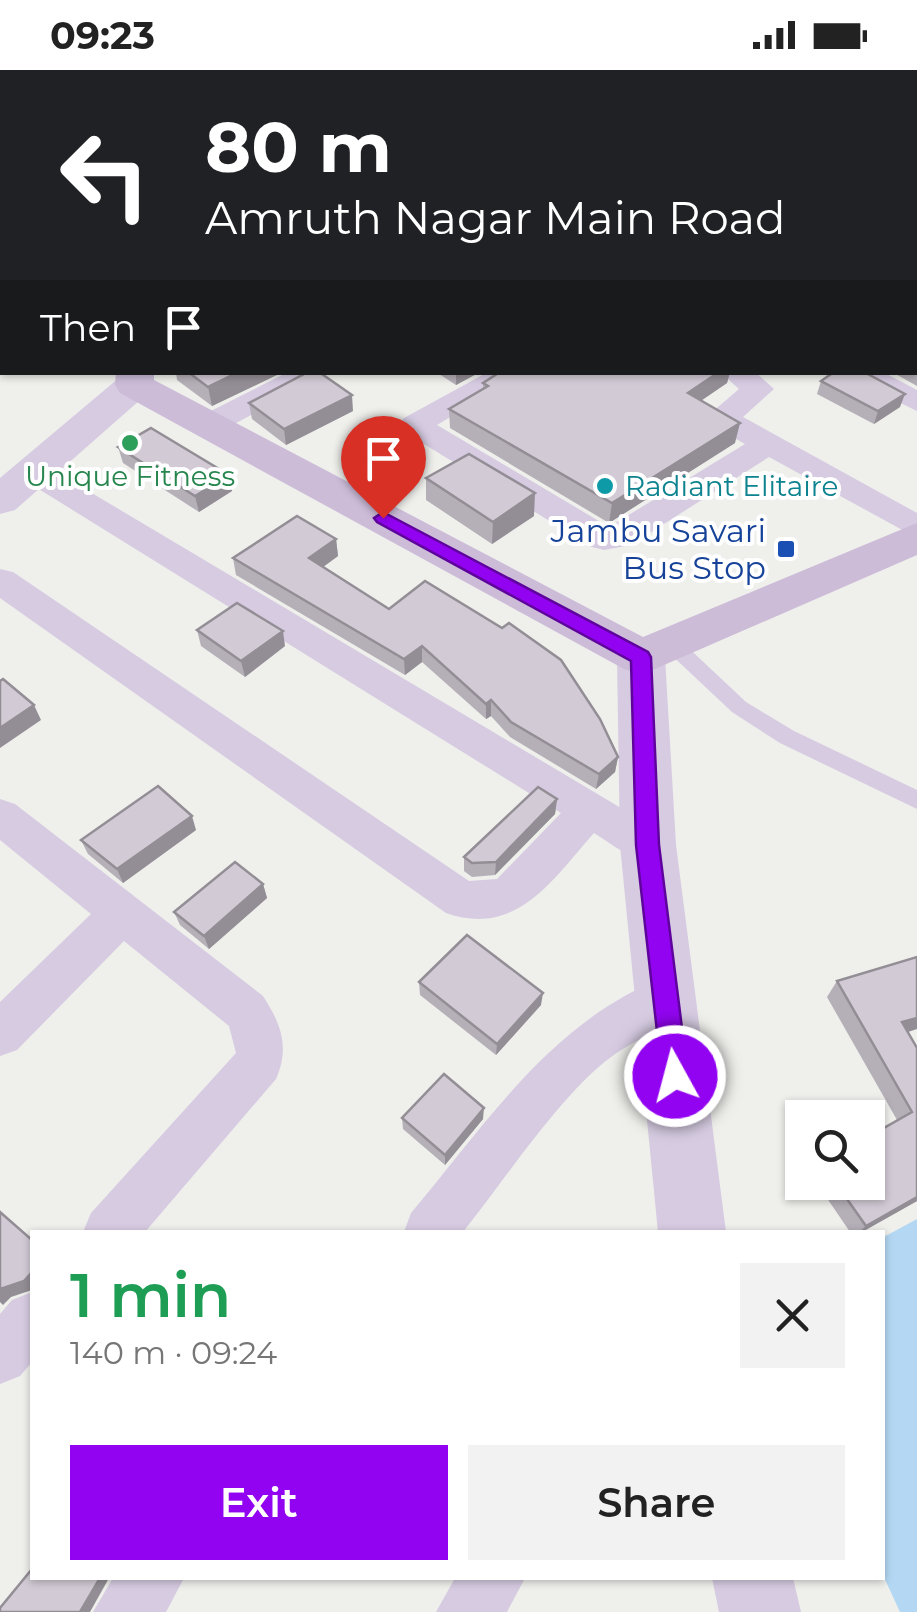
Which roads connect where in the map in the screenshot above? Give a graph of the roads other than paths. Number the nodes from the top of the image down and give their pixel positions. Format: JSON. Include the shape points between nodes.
{"nodes":[{"id":1,"x":306,"y":375,"type":"edge"},
{"id":2,"x":505,"y":375,"type":"edge"},
{"id":3,"x":739,"y":375,"type":"edge"},
{"id":4,"x":865,"y":375,"type":"edge"},
{"id":5,"x":134,"y":379,"type":"edge"},
{"id":6,"x":917,"y":402,"type":"edge"},
{"id":7,"x":208,"y":425,"type":"junction"},
{"id":8,"x":415,"y":425,"type":"junction"},
{"id":9,"x":768,"y":444,"type":"junction"},
{"id":10,"x":32,"y":471,"type":"junction"},
{"id":11,"x":0,"y":500,"type":"edge"},
{"id":12,"x":351,"y":500,"type":"junction"},
{"id":13,"x":917,"y":527,"type":"edge"},
{"id":14,"x":917,"y":538,"type":"edge"},
{"id":15,"x":0,"y":581,"type":"edge"},
{"id":16,"x":657,"y":651,"type":"junction"},
{"id":17,"x":917,"y":800,"type":"edge"},
{"id":18,"x":590,"y":810,"type":"junction"},
{"id":19,"x":0,"y":816,"type":"edge"},
{"id":20,"x":648,"y":845,"type":"junction"},
{"id":21,"x":121,"y":914,"type":"junction"},
{"id":22,"x":666,"y":998,"type":"junction"},
{"id":23,"x":0,"y":1034,"type":"edge"},
{"id":24,"x":112,"y":1230,"type":"edge"},
{"id":25,"x":432,"y":1230,"type":"edge"},
{"id":26,"x":692,"y":1230,"type":"edge"},
{"id":27,"x":30,"y":1322,"type":"edge"},
{"id":28,"x":0,"y":1356,"type":"edge"},
{"id":29,"x":151,"y":1580,"type":"edge"},
{"id":30,"x":492,"y":1580,"type":"edge"},
{"id":31,"x":753,"y":1580,"type":"edge"},
{"id":32,"x":125,"y":1612,"type":"edge"},
{"id":33,"x":468,"y":1612,"type":"edge"},
{"id":34,"x":760,"y":1612,"type":"edge"}],
"edges":[{"from":1,"to":7,"type":"street"},
{"from":2,"to":8,"type":"street"},
{"from":3,"to":9,"type":"street","via":[[759,388],[725,417]]},
{"from":4,"to":6,"type":"street"},
{"from":5,"to":7,"type":"main road"},
{"from":5,"to":10,"type":"street"},
{"from":7,"to":12,"type":"main road"},
{"from":8,"to":9,"type":"street","via":[[597,537],[613,540]]},
{"from":8,"to":12,"type":"street"},
{"from":9,"to":13,"type":"street"},
{"from":10,"to":11,"type":"street"},
{"from":10,"to":18,"type":"street"},
{"from":12,"to":16,"type":"main road"},
{"from":14,"to":16,"type":"main road"},
{"from":15,"to":18,"type":"street","via":[[462,900],[513,892]]},
{"from":16,"to":17,"type":"lane","via":[[787,737]]},
{"from":16,"to":20,"type":"street"},
{"from":18,"to":20,"type":"street"},
{"from":19,"to":21,"type":"street"},
{"from":20,"to":22,"type":"street"},
{"from":21,"to":23,"type":"street"},
{"from":21,"to":24,"type":"street","via":[[246,1011],[263,1047],[259,1064]]},
{"from":22,"to":25,"type":"street","via":[[568,1062]]},
{"from":22,"to":26,"type":"street"},
{"from":27,"to":28,"type":"street"},
{"from":29,"to":32,"type":"street"},
{"from":30,"to":33,"type":"street"},
{"from":31,"to":34,"type":"street"}]}
